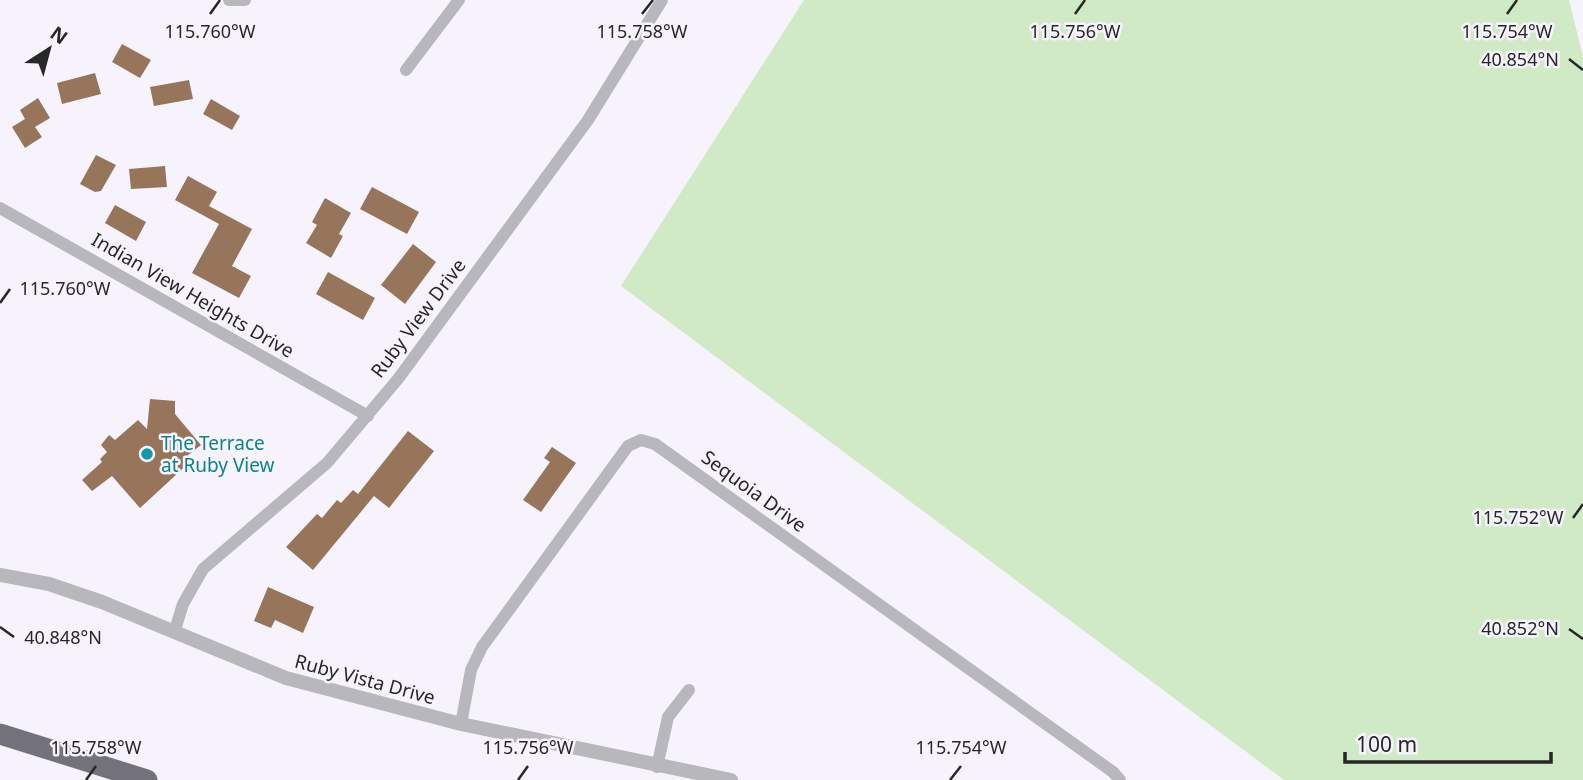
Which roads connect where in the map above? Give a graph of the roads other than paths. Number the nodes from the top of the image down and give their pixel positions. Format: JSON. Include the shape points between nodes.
{"nodes":[{"id":1,"x":229,"y":0,"type":"edge"},
{"id":2,"x":245,"y":0,"type":"edge"},
{"id":3,"x":459,"y":0,"type":"edge"},
{"id":4,"x":662,"y":0,"type":"edge"},
{"id":5,"x":406,"y":70,"type":"dead end"},
{"id":6,"x":0,"y":208,"type":"edge"},
{"id":7,"x":368,"y":416,"type":"junction"},
{"id":8,"x":0,"y":575,"type":"edge"},
{"id":9,"x":175,"y":630,"type":"junction"},
{"id":10,"x":689,"y":690,"type":"dead end"},
{"id":11,"x":461,"y":724,"type":"junction"},
{"id":12,"x":0,"y":734,"type":"edge"},
{"id":13,"x":657,"y":767,"type":"junction"},
{"id":14,"x":147,"y":780,"type":"edge"},
{"id":15,"x":731,"y":780,"type":"edge"},
{"id":16,"x":1120,"y":780,"type":"edge"}],
"edges":[{"from":1,"to":2,"type":"street"},
{"from":3,"to":5,"type":"street"},
{"from":4,"to":7,"type":"street","name":"Ruby View Drive","via":[[588,120]]},
{"from":6,"to":7,"type":"street","name":"Indian View Heights Drive"},
{"from":7,"to":9,"type":"street","name":"Ruby View Drive","via":[[327,463],[203,569],[183,604]]},
{"from":8,"to":9,"type":"street","name":"Ruby Vista Drive","via":[[49,584]]},
{"from":9,"to":11,"type":"street","name":"Ruby Vista Drive","via":[[286,678]]},
{"from":10,"to":13,"type":"street","via":[[668,717]]},
{"from":11,"to":13,"type":"street","name":"Ruby Vista Drive"},
{"from":11,"to":16,"type":"street","name":"Sequoia Drive","via":[[471,670],[482,647],[628,446],[642,440],[655,444]]},
{"from":12,"to":14,"type":"highway"},
{"from":13,"to":15,"type":"street","name":"Ruby Vista Drive"}]}
